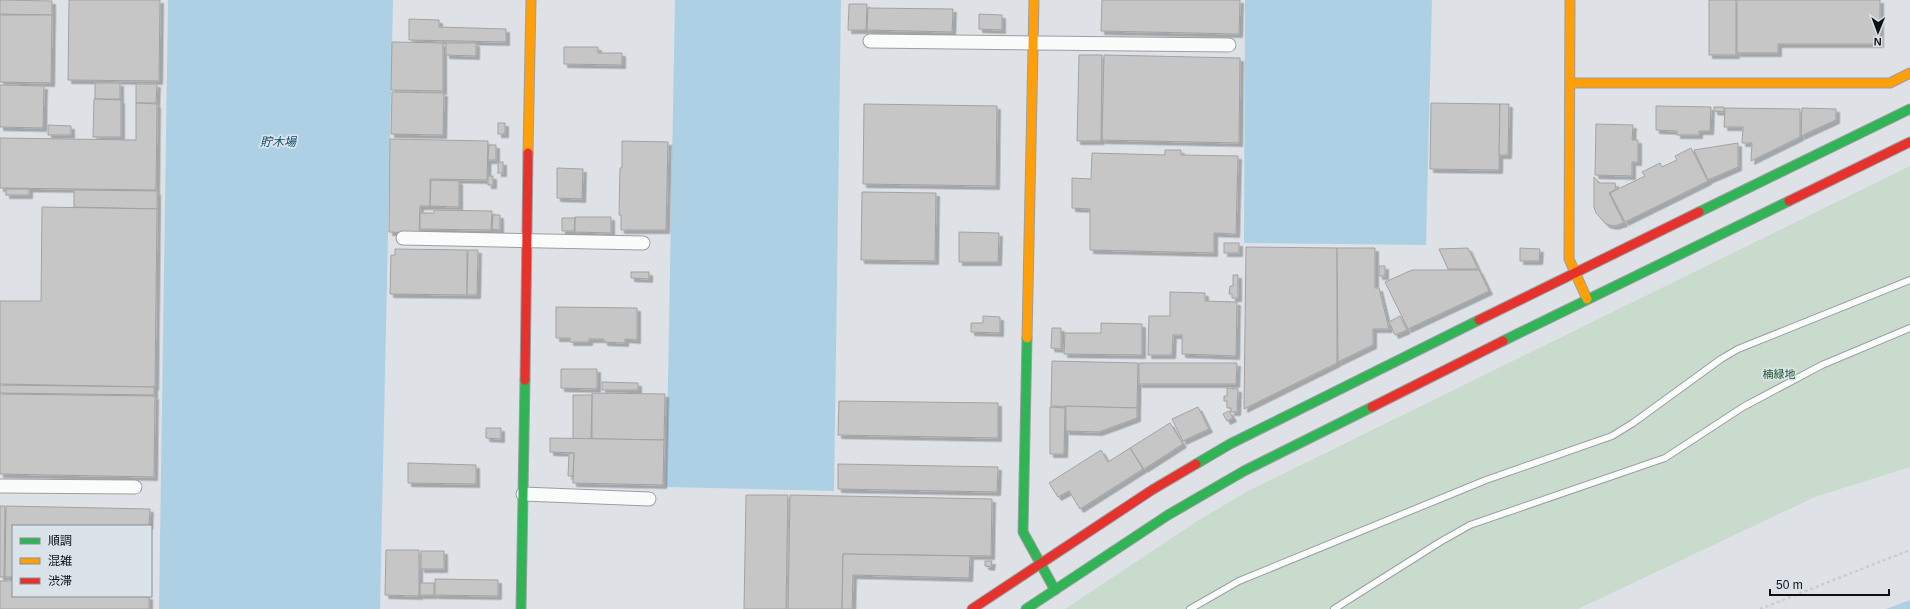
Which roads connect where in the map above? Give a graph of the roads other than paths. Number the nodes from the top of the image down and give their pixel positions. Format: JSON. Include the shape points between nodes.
{"nodes":[{"id":1,"x":531,"y":0,"type":"edge"},
{"id":2,"x":1034,"y":0,"type":"edge"},
{"id":3,"x":1570,"y":0,"type":"edge"},
{"id":4,"x":870,"y":41,"type":"dead end"},
{"id":5,"x":1034,"y":42,"type":"junction"},
{"id":6,"x":1229,"y":45,"type":"dead end"},
{"id":7,"x":1910,"y":73,"type":"edge"},
{"id":8,"x":1571,"y":82,"type":"junction"},
{"id":9,"x":1910,"y":109,"type":"edge"},
{"id":10,"x":1910,"y":142,"type":"edge"},
{"id":11,"x":403,"y":238,"type":"dead end"},
{"id":12,"x":528,"y":240,"type":"junction"},
{"id":13,"x":643,"y":243,"type":"dead end"},
{"id":14,"x":1574,"y":273,"type":"junction"},
{"id":15,"x":1910,"y":280,"type":"edge"},
{"id":16,"x":1587,"y":299,"type":"junction"},
{"id":17,"x":1910,"y":328,"type":"edge"},
{"id":18,"x":0,"y":486,"type":"edge"},
{"id":19,"x":135,"y":487,"type":"dead end"},
{"id":20,"x":523,"y":494,"type":"junction"},
{"id":21,"x":649,"y":499,"type":"dead end"},
{"id":22,"x":1040,"y":564,"type":"junction"},
{"id":23,"x":1055,"y":590,"type":"junction"},
{"id":24,"x":521,"y":609,"type":"edge"},
{"id":25,"x":972,"y":609,"type":"edge"},
{"id":26,"x":1026,"y":609,"type":"edge"},
{"id":27,"x":1190,"y":609,"type":"edge"},
{"id":28,"x":1334,"y":609,"type":"edge"}],
"edges":[{"from":1,"to":12,"type":"street"},
{"from":2,"to":5,"type":"street"},
{"from":3,"to":8,"type":"street"},
{"from":4,"to":5,"type":"street"},
{"from":5,"to":6,"type":"street"},
{"from":5,"to":22,"type":"street","via":[[1023,532]]},
{"from":7,"to":8,"type":"street","via":[[1890,83]]},
{"from":8,"to":14,"type":"street","via":[[1569,259]]},
{"from":9,"to":14,"type":"street"},
{"from":10,"to":16,"type":"street"},
{"from":11,"to":12,"type":"street"},
{"from":12,"to":13,"type":"street"},
{"from":12,"to":20,"type":"street"},
{"from":14,"to":16,"type":"street"},
{"from":14,"to":22,"type":"street","via":[[1230,444],[1152,490]]},
{"from":15,"to":27,"type":"lane","via":[[1738,349],[1612,436],[1486,480],[1239,581]]},
{"from":16,"to":23,"type":"street","via":[[1244,471],[1168,515]]},
{"from":17,"to":28,"type":"lane","via":[[1822,366],[1756,400],[1665,458],[1470,525]]},
{"from":18,"to":19,"type":"street"},
{"from":20,"to":21,"type":"street"},
{"from":20,"to":24,"type":"street"},
{"from":22,"to":23,"type":"street"},
{"from":22,"to":25,"type":"street"},
{"from":23,"to":26,"type":"street"}]}
